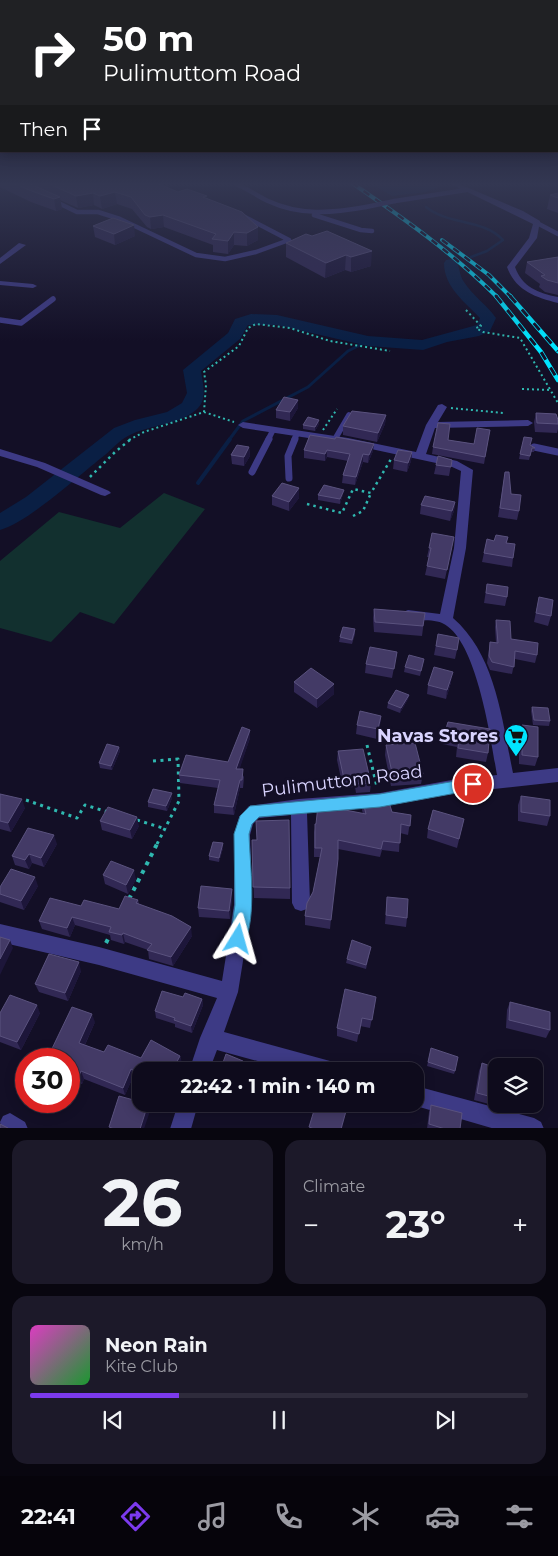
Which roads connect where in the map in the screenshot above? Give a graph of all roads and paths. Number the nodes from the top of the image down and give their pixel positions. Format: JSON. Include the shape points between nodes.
{"nodes":[{"id":1,"x":155,"y":236,"type":"edge"},
{"id":2,"x":281,"y":236,"type":"edge"},
{"id":3,"x":534,"y":236,"type":"edge"},
{"id":4,"x":22,"y":245,"type":"dead end"},
{"id":5,"x":0,"y":262,"type":"edge"},
{"id":6,"x":0,"y":282,"type":"edge"},
{"id":7,"x":33,"y":286,"type":"dead end"},
{"id":8,"x":53,"y":299,"type":"dead end"},
{"id":9,"x":558,"y":300,"type":"edge"},
{"id":10,"x":466,"y":310,"type":"dead end"},
{"id":11,"x":0,"y":320,"type":"edge"},
{"id":12,"x":390,"y":351,"type":"dead end"},
{"id":13,"x":522,"y":389,"type":"dead end"},
{"id":14,"x":552,"y":390,"type":"junction"},
{"id":15,"x":558,"y":403,"type":"edge"},
{"id":16,"x":442,"y":407,"type":"joint"},
{"id":17,"x":337,"y":409,"type":"dead end"},
{"id":18,"x":204,"y":412,"type":"junction"},
{"id":19,"x":511,"y":414,"type":"dead end"},
{"id":20,"x":349,"y":415,"type":"edge"},
{"id":21,"x":528,"y":422,"type":"dead end"},
{"id":22,"x":467,"y":424,"type":"junction"},
{"id":23,"x":243,"y":425,"type":"joint"},
{"id":24,"x":430,"y":425,"type":"junction"},
{"id":25,"x":273,"y":430,"type":"junction"},
{"id":26,"x":297,"y":434,"type":"junction"},
{"id":27,"x":469,"y":435,"type":"dead end"},
{"id":28,"x":318,"y":437,"type":"junction"},
{"id":29,"x":335,"y":439,"type":"junction"},
{"id":30,"x":534,"y":447,"type":"edge"},
{"id":31,"x":396,"y":451,"type":"junction"},
{"id":32,"x":0,"y":452,"type":"edge"},
{"id":33,"x":558,"y":452,"type":"edge"},
{"id":34,"x":420,"y":456,"type":"junction"},
{"id":35,"x":252,"y":472,"type":"dead end"},
{"id":36,"x":289,"y":478,"type":"dead end"},
{"id":37,"x":79,"y":482,"type":"junction"},
{"id":38,"x":105,"y":493,"type":"dead end"},
{"id":39,"x":371,"y":493,"type":"junction"},
{"id":40,"x":307,"y":504,"type":"dead end"},
{"id":41,"x":353,"y":516,"type":"dead end"},
{"id":42,"x":403,"y":614,"type":"edge"},
{"id":43,"x":446,"y":619,"type":"junction"},
{"id":44,"x":367,"y":745,"type":"dead end"},
{"id":45,"x":153,"y":761,"type":"dead end"},
{"id":46,"x":558,"y":775,"type":"edge"},
{"id":47,"x":506,"y":780,"type":"junction"},
{"id":48,"x":26,"y":800,"type":"dead end"},
{"id":49,"x":380,"y":800,"type":"junction"},
{"id":50,"x":299,"y":806,"type":"junction"},
{"id":51,"x":112,"y":813,"type":"edge"},
{"id":52,"x":130,"y":818,"type":"edge"},
{"id":53,"x":166,"y":829,"type":"junction"},
{"id":54,"x":301,"y":903,"type":"dead end"},
{"id":55,"x":126,"y":905,"type":"edge"},
{"id":56,"x":112,"y":930,"type":"edge"},
{"id":57,"x":0,"y":933,"type":"edge"},
{"id":58,"x":99,"y":956,"type":"junction"},
{"id":59,"x":229,"y":992,"type":"junction"},
{"id":60,"x":210,"y":1038,"type":"junction"},
{"id":61,"x":202,"y":1062,"type":"edge"},
{"id":62,"x":297,"y":1062,"type":"edge"},
{"id":63,"x":424,"y":1098,"type":"edge"},
{"id":64,"x":185,"y":1112,"type":"edge"},
{"id":65,"x":180,"y":1128,"type":"edge"},
{"id":66,"x":534,"y":1128,"type":"edge"}],
"edges":[{"from":1,"to":2,"type":"lane","via":[[196,255],[225,259],[290,240]]},
{"from":3,"to":9,"type":"street","via":[[511,267],[514,278],[524,289]]},
{"from":4,"to":5,"type":"street"},
{"from":6,"to":7,"type":"street"},
{"from":8,"to":11,"type":"lane","via":[[21,323]]},
{"from":10,"to":14,"type":"path","via":[[481,326],[476,328],[483,332],[520,338]]},
{"from":12,"to":18,"type":"path","via":[[330,341],[290,328],[256,324],[248,328],[239,346],[204,372]]},
{"from":13,"to":14,"type":"path"},
{"from":14,"to":15,"type":"path"},
{"from":16,"to":19,"type":"path"},
{"from":16,"to":24,"type":"street"},
{"from":17,"to":28,"type":"path"},
{"from":18,"to":23,"type":"path"},
{"from":18,"to":37,"type":"path","via":[[126,441]]},
{"from":20,"to":29,"type":"lane"},
{"from":21,"to":22,"type":"street"},
{"from":22,"to":24,"type":"street"},
{"from":22,"to":27,"type":"street"},
{"from":23,"to":25,"type":"street"},
{"from":24,"to":34,"type":"street"},
{"from":25,"to":26,"type":"street"},
{"from":25,"to":35,"type":"lane"},
{"from":26,"to":28,"type":"street"},
{"from":26,"to":36,"type":"lane","via":[[286,462]]},
{"from":28,"to":29,"type":"street"},
{"from":29,"to":31,"type":"street"},
{"from":30,"to":33,"type":"lane"},
{"from":31,"to":34,"type":"street"},
{"from":31,"to":39,"type":"path"},
{"from":32,"to":37,"type":"street"},
{"from":34,"to":43,"type":"street","via":[[453,463],[467,470],[459,503],[460,548]]},
{"from":37,"to":38,"type":"street"},
{"from":39,"to":40,"type":"path","via":[[353,489],[342,514]]},
{"from":39,"to":41,"type":"path","via":[[363,511]]},
{"from":42,"to":43,"type":"street"},
{"from":43,"to":47,"type":"street","via":[[458,626],[480,665]]},
{"from":44,"to":49,"type":"path"},
{"from":45,"to":53,"type":"path","via":[[178,759],[179,802]]},
{"from":46,"to":47,"type":"street","name":"Pulimuttom Road"},
{"from":47,"to":49,"type":"street","name":"Pulimuttom Road"},
{"from":48,"to":51,"type":"path","via":[[77,818],[84,805]]},
{"from":49,"to":50,"type":"street","name":"Pulimuttom Road"},
{"from":50,"to":54,"type":"street"},
{"from":50,"to":59,"type":"street","name":"Pulimuttom Road","via":[[255,811],[246,821],[242,834],[243,905]]},
{"from":52,"to":53,"type":"path"},
{"from":53,"to":55,"type":"path"},
{"from":56,"to":58,"type":"path"},
{"from":57,"to":58,"type":"street"},
{"from":58,"to":59,"type":"street"},
{"from":59,"to":60,"type":"street","name":"Pulimuttom Road"},
{"from":60,"to":61,"type":"street","name":"Pulimuttom Road"},
{"from":60,"to":62,"type":"street"},
{"from":63,"to":66,"type":"street"},
{"from":64,"to":65,"type":"street"}]}
